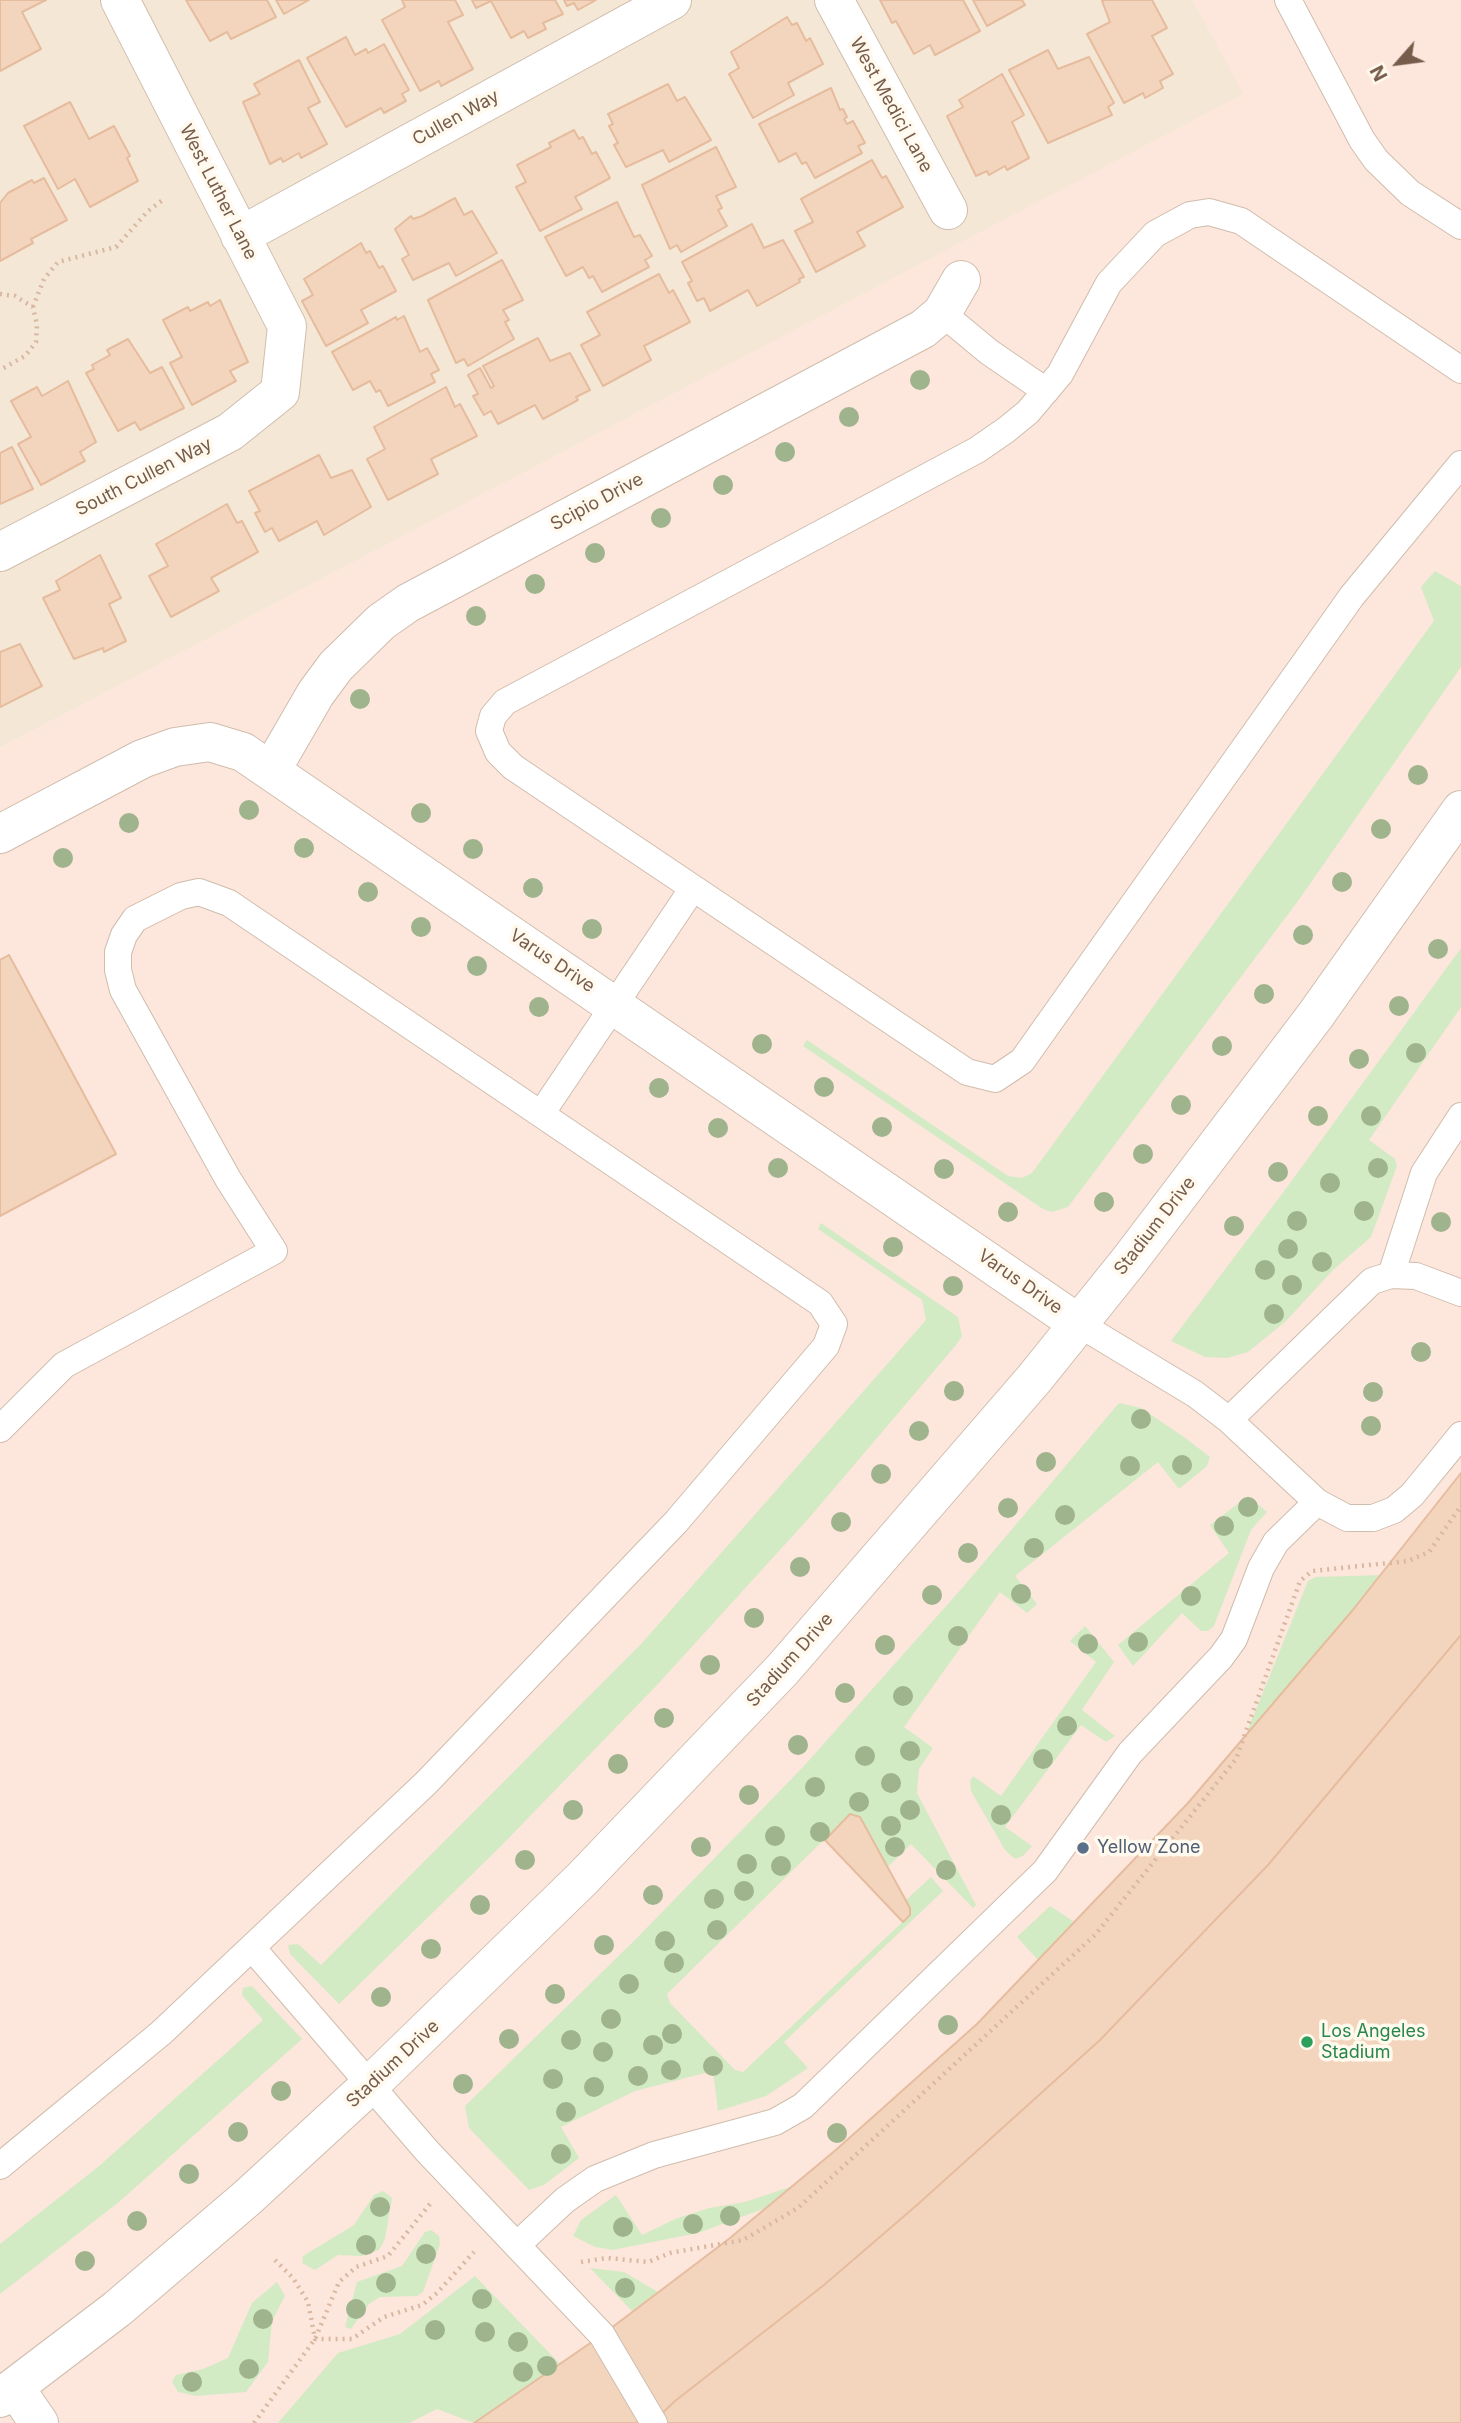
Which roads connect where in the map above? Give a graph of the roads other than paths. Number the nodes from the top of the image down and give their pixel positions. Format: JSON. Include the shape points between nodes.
{"nodes":[{"id":1,"x":120,"y":0,"type":"edge"},
{"id":2,"x":671,"y":0,"type":"edge"},
{"id":3,"x":834,"y":0,"type":"edge"},
{"id":4,"x":1289,"y":0,"type":"edge"},
{"id":5,"x":948,"y":210,"type":"dead end"},
{"id":6,"x":1461,"y":226,"type":"edge"},
{"id":7,"x":240,"y":236,"type":"junction"},
{"id":8,"x":961,"y":280,"type":"dead end"},
{"id":9,"x":942,"y":313,"type":"junction"},
{"id":10,"x":1461,"y":370,"type":"edge"},
{"id":11,"x":280,"y":391,"type":"joint"},
{"id":12,"x":1046,"y":391,"type":"junction"},
{"id":13,"x":1461,"y":464,"type":"edge"},
{"id":14,"x":0,"y":552,"type":"edge"},
{"id":15,"x":272,"y":769,"type":"junction"},
{"id":16,"x":1461,"y":810,"type":"edge"},
{"id":17,"x":0,"y":834,"type":"edge"},
{"id":18,"x":693,"y":888,"type":"junction"},
{"id":19,"x":615,"y":1004,"type":"junction"},
{"id":20,"x":541,"y":1114,"type":"junction"},
{"id":21,"x":1461,"y":1116,"type":"edge"},
{"id":22,"x":1391,"y":1275,"type":"junction"},
{"id":23,"x":1461,"y":1293,"type":"edge"},
{"id":24,"x":1079,"y":1324,"type":"junction"},
{"id":25,"x":1229,"y":1420,"type":"junction"},
{"id":26,"x":0,"y":1429,"type":"edge"},
{"id":27,"x":1461,"y":1435,"type":"edge"},
{"id":28,"x":1317,"y":1502,"type":"junction"},
{"id":29,"x":253,"y":1949,"type":"junction"},
{"id":30,"x":371,"y":2084,"type":"junction"},
{"id":31,"x":0,"y":2166,"type":"edge"},
{"id":32,"x":517,"y":2245,"type":"junction"},
{"id":33,"x":7,"y":2393,"type":"edge"},
{"id":34,"x":39,"y":2423,"type":"edge"},
{"id":35,"x":654,"y":2423,"type":"edge"}],
"edges":[{"from":1,"to":7,"type":"street","name":"West Luther Lane"},
{"from":2,"to":7,"type":"street","name":"Cullen Way"},
{"from":3,"to":5,"type":"street","name":"West Medici Lane"},
{"from":4,"to":6,"type":"lane","via":[[1376,160],[1410,193]]},
{"from":7,"to":11,"type":"street","name":"West Luther Lane","via":[[287,326]]},
{"from":8,"to":9,"type":"street","name":"Scipio Drive"},
{"from":9,"to":12,"type":"lane"},
{"from":9,"to":15,"type":"street","name":"Scipio Drive","via":[[898,343],[408,603],[357,642],[336,666]]},
{"from":10,"to":12,"type":"lane","via":[[1241,221],[1209,212],[1174,222],[1137,251],[1109,283],[1070,357]]},
{"from":11,"to":14,"type":"street","name":"South Cullen Way","via":[[230,432]]},
{"from":12,"to":18,"type":"lane","via":[[1028,412],[977,450],[505,702],[493,716],[489,731],[498,752],[513,767]]},
{"from":13,"to":18,"type":"lane","via":[[1352,596],[1010,1072],[995,1079],[967,1072]]},
{"from":15,"to":17,"type":"street","name":"Varus Drive","via":[[243,752],[210,742],[175,747],[142,759]]},
{"from":15,"to":19,"type":"street","name":"Varus Drive"},
{"from":16,"to":24,"type":"street","name":"Stadium Drive","via":[[1315,1016]]},
{"from":18,"to":19,"type":"lane"},
{"from":19,"to":20,"type":"lane"},
{"from":19,"to":24,"type":"street","name":"Varus Drive"},
{"from":20,"to":26,"type":"lane","via":[[214,896],[199,892],[181,896],[135,919],[118,952],[122,990],[274,1251],[64,1365]]},
{"from":20,"to":29,"type":"lane","via":[[820,1303],[834,1324],[832,1335],[598,1606],[426,1783]]},
{"from":21,"to":22,"type":"lane","via":[[1424,1173]]},
{"from":22,"to":23,"type":"lane","via":[[1416,1276]]},
{"from":22,"to":25,"type":"lane","via":[[1372,1281],[1355,1294]]},
{"from":24,"to":25,"type":"lane","via":[[1155,1367]]},
{"from":24,"to":30,"type":"street","name":"Stadium Drive","via":[[783,1669],[684,1776],[478,1984]]},
{"from":25,"to":28,"type":"lane"},
{"from":27,"to":28,"type":"lane","via":[[1394,1510],[1373,1518],[1348,1518]]},
{"from":28,"to":32,"type":"lane","via":[[1276,1542],[1253,1585],[1234,1639],[1221,1657],[1130,1753],[1045,1871],[803,2106],[775,2122],[654,2155],[594,2179]]},
{"from":29,"to":30,"type":"lane"},
{"from":29,"to":31,"type":"lane","via":[[131,2059]]},
{"from":30,"to":32,"type":"lane"},
{"from":30,"to":33,"type":"street","name":"Stadium Drive","via":[[117,2309]]},
{"from":32,"to":35,"type":"lane","via":[[602,2335]]},
{"from":33,"to":34,"type":"street"}]}
